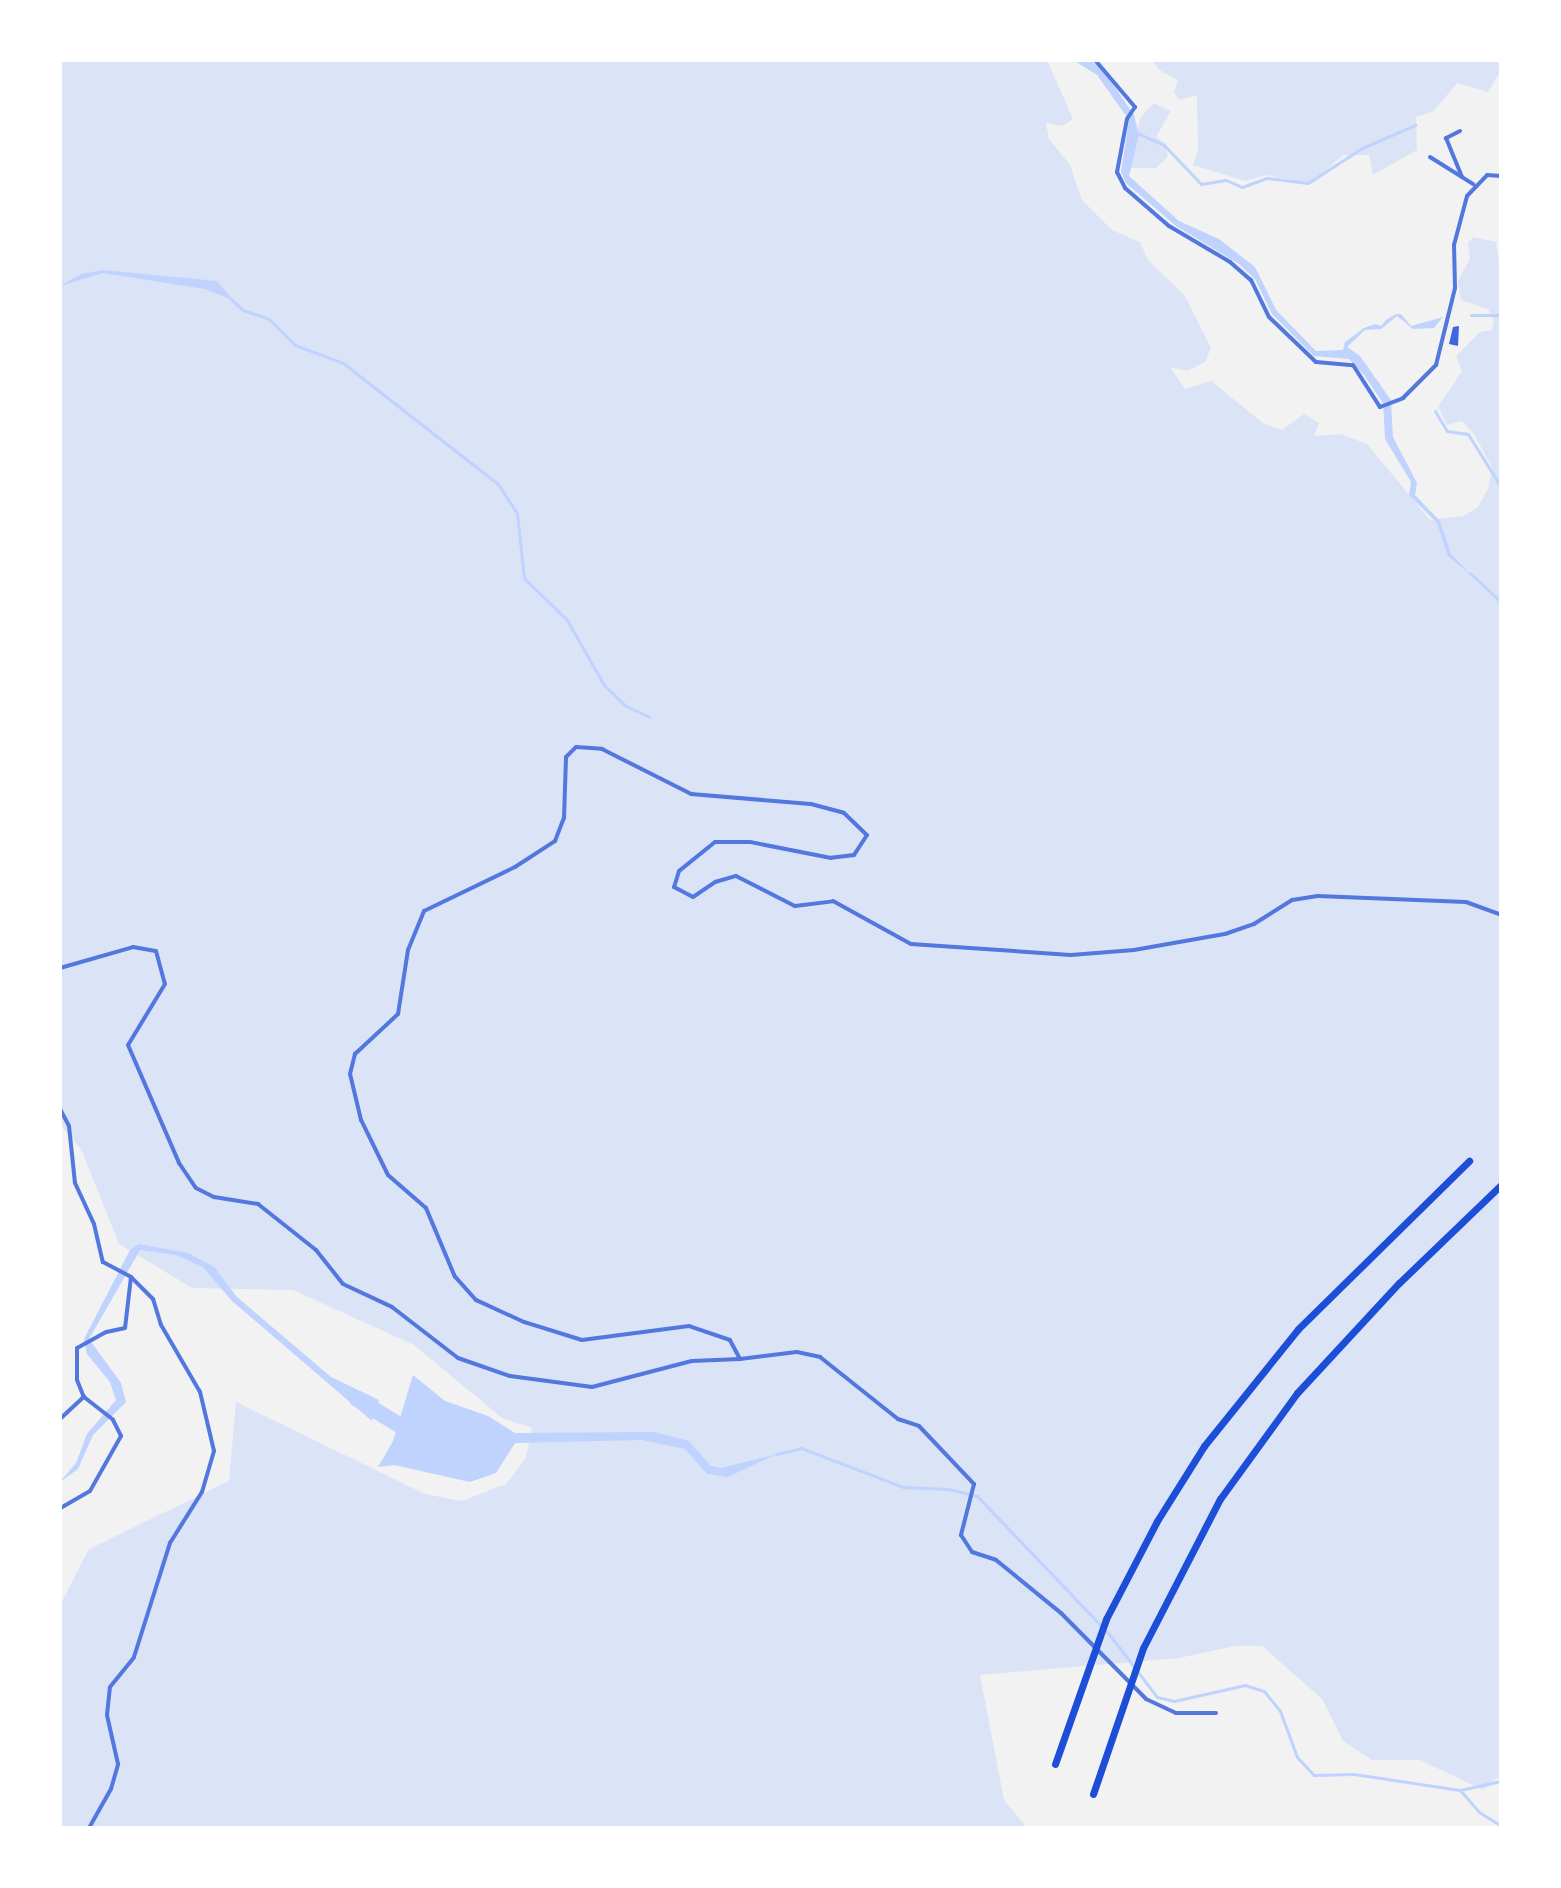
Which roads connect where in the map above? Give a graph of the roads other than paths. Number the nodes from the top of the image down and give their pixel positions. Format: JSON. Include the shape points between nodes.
{"nodes":[{"id":1,"x":1095,"y":60,"type":"edge"},
{"id":2,"x":1460,"y":131,"type":"dead end"},
{"id":3,"x":1430,"y":157,"type":"dead end"},
{"id":4,"x":1501,"y":176,"type":"edge"},
{"id":5,"x":1462,"y":177,"type":"junction"},
{"id":6,"x":1473,"y":184,"type":"junction"},
{"id":7,"x":1501,"y":915,"type":"edge"},
{"id":8,"x":60,"y":968,"type":"edge"},
{"id":9,"x":60,"y":1109,"type":"edge"},
{"id":10,"x":1469,"y":1161,"type":"dead end"},
{"id":11,"x":1501,"y":1185,"type":"edge"},
{"id":12,"x":128,"y":1276,"type":"junction"},
{"id":13,"x":740,"y":1359,"type":"junction"},
{"id":14,"x":84,"y":1397,"type":"junction"},
{"id":15,"x":60,"y":1419,"type":"edge"},
{"id":16,"x":60,"y":1508,"type":"edge"},
{"id":17,"x":1216,"y":1713,"type":"dead end"},
{"id":18,"x":1055,"y":1764,"type":"dead end"},
{"id":19,"x":1095,"y":1791,"type":"dead end"},
{"id":20,"x":89,"y":1828,"type":"edge"}],
"edges":[{"from":1,"to":6,"type":"street","via":[[1133,109],[1117,172],[1125,188],[1169,226],[1241,271],[1269,317],[1316,362],[1353,365],[1383,407],[1393,405],[1436,365],[1455,288],[1454,245]]},
{"from":2,"to":5,"type":"street","via":[[1446,138]]},
{"from":3,"to":5,"type":"street"},
{"from":4,"to":6,"type":"street","via":[[1487,175]]},
{"from":5,"to":6,"type":"street"},
{"from":7,"to":13,"type":"street","via":[[1466,902],[1326,895],[1292,900],[1254,924],[1225,934],[1134,950],[1071,955],[911,944],[833,901],[795,906],[736,876],[693,897],[674,887],[679,871],[715,842],[750,842],[831,858],[854,855],[867,835],[844,813],[811,804],[691,794],[602,749],[571,749],[563,769],[564,818],[555,841],[515,867],[431,905],[419,918],[398,1014],[351,1062],[355,1103],[388,1175],[426,1208],[455,1277],[476,1300],[582,1340],[689,1326],[730,1340]]},
{"from":8,"to":13,"type":"street","via":[[133,947],[154,948],[165,984],[128,1045],[190,1182],[209,1196],[258,1204],[316,1250],[343,1284],[392,1307],[458,1358],[510,1376],[584,1387],[692,1361]]},
{"from":9,"to":12,"type":"street","via":[[69,1126],[75,1183],[94,1224],[103,1262]]},
{"from":10,"to":18,"type":"highway","via":[[1298,1329],[1204,1446],[1106,1619]]},
{"from":11,"to":19,"type":"highway","via":[[1348,1337],[1252,1452],[1170,1588],[1143,1648]]},
{"from":12,"to":14,"type":"street","via":[[125,1328],[77,1348],[77,1380]]},
{"from":12,"to":20,"type":"street","via":[[153,1299],[161,1325],[200,1392],[214,1451],[202,1492],[170,1543],[134,1657],[110,1687],[107,1715],[118,1764]]},
{"from":13,"to":17,"type":"street","via":[[797,1352],[820,1357],[898,1419],[919,1426],[974,1484],[961,1535],[972,1552],[996,1560],[1061,1613],[1146,1699],[1176,1713]]},
{"from":14,"to":15,"type":"street"},
{"from":14,"to":16,"type":"street","via":[[113,1420],[121,1436],[90,1491]]}]}
